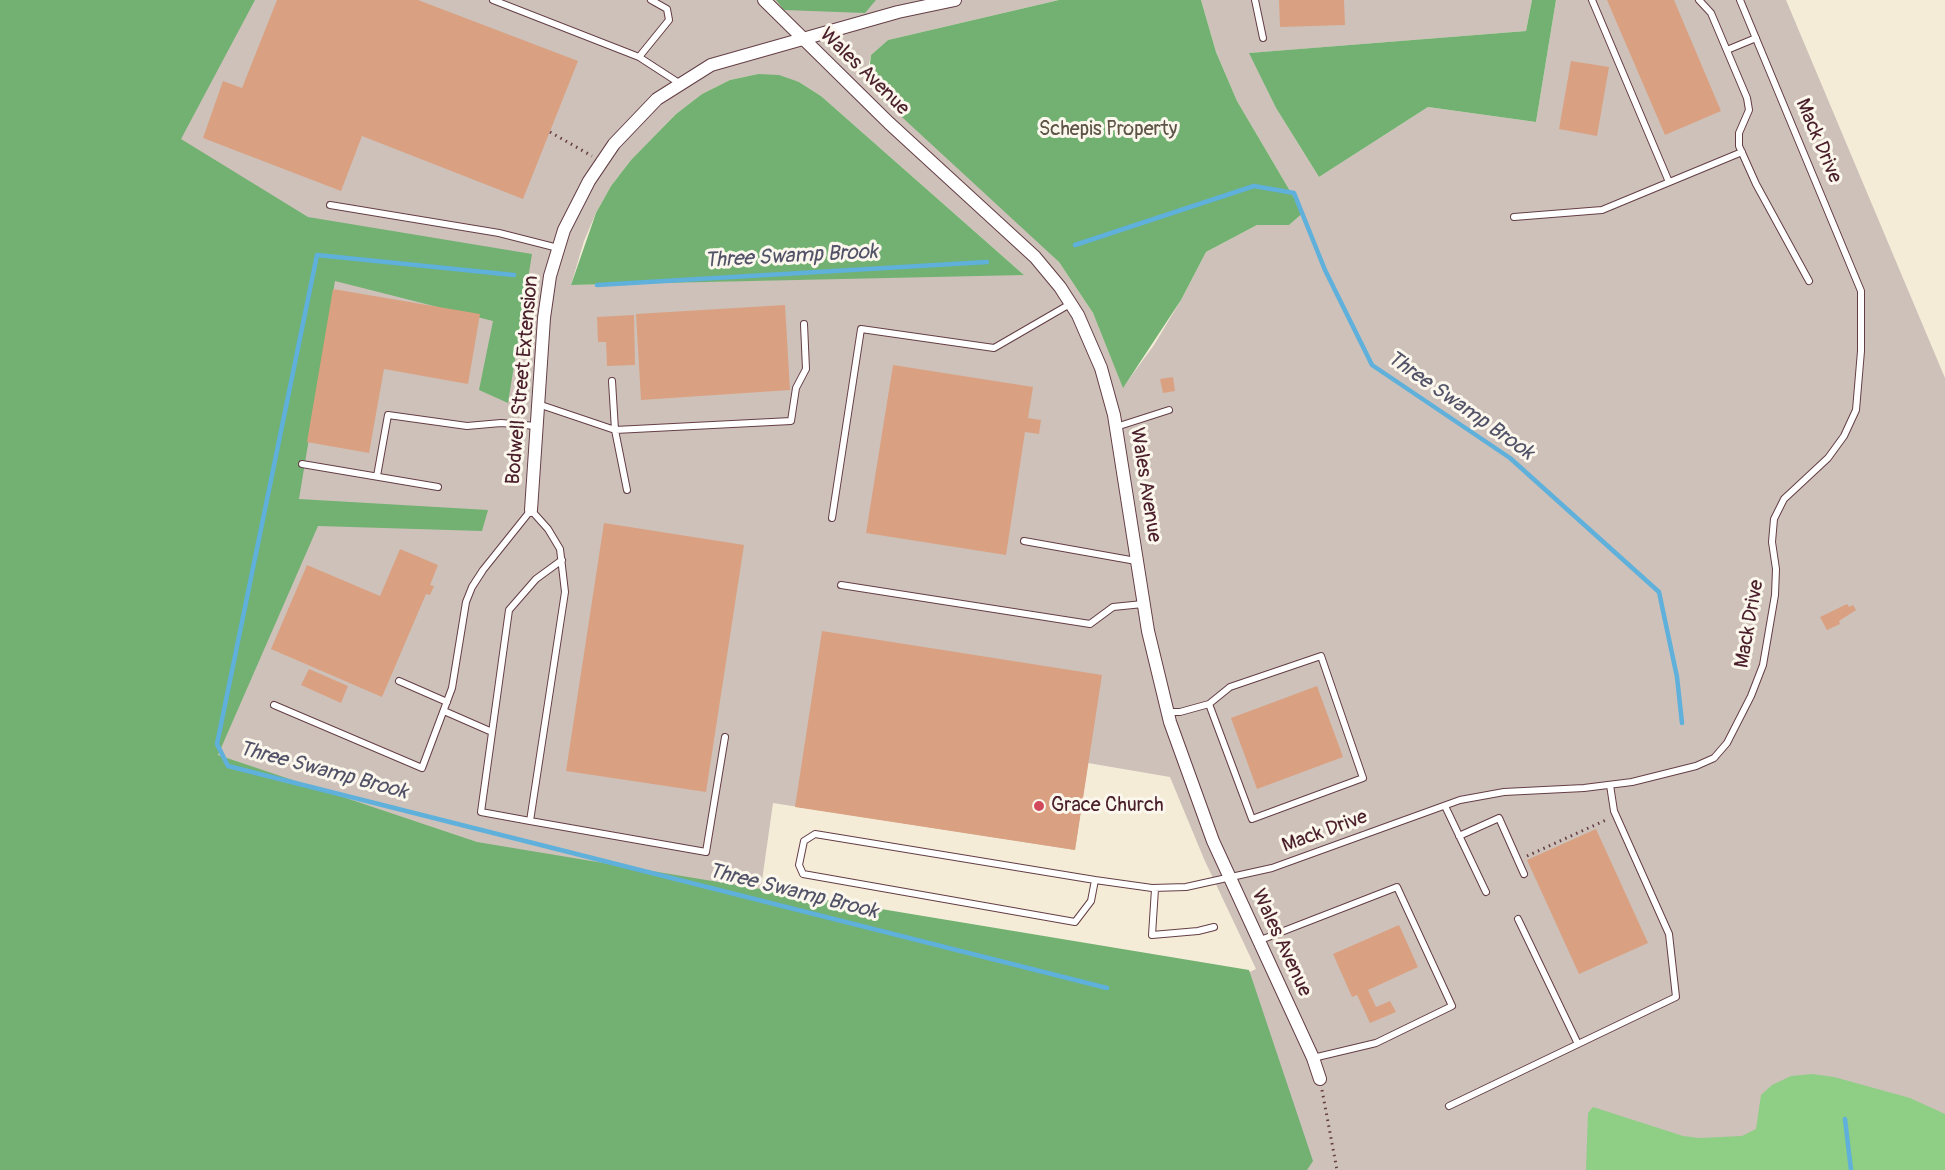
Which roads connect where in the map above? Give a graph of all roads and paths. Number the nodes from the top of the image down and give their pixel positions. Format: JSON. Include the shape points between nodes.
{"nodes":[{"id":1,"x":494,"y":0,"type":"edge"},
{"id":2,"x":651,"y":0,"type":"edge"},
{"id":3,"x":764,"y":0,"type":"edge"},
{"id":4,"x":955,"y":0,"type":"edge"},
{"id":5,"x":1255,"y":0,"type":"edge"},
{"id":6,"x":1592,"y":0,"type":"edge"},
{"id":7,"x":1699,"y":0,"type":"edge"},
{"id":8,"x":1740,"y":0,"type":"edge"},
{"id":9,"x":1263,"y":38,"type":"dead end"},
{"id":10,"x":1756,"y":38,"type":"junction"},
{"id":11,"x":802,"y":40,"type":"junction"},
{"id":12,"x":1727,"y":50,"type":"junction"},
{"id":13,"x":639,"y":57,"type":"junction"},
{"id":14,"x":679,"y":83,"type":"junction"},
{"id":15,"x":550,"y":132,"type":"dead end"},
{"id":16,"x":1742,"y":152,"type":"junction"},
{"id":17,"x":601,"y":161,"type":"junction"},
{"id":18,"x":1670,"y":182,"type":"junction"},
{"id":19,"x":330,"y":205,"type":"dead end"},
{"id":20,"x":1514,"y":217,"type":"dead end"},
{"id":21,"x":558,"y":248,"type":"junction"},
{"id":22,"x":1809,"y":281,"type":"dead end"},
{"id":23,"x":1071,"y":304,"type":"junction"},
{"id":24,"x":804,"y":324,"type":"dead end"},
{"id":25,"x":612,"y":381,"type":"dead end"},
{"id":26,"x":537,"y":404,"type":"junction"},
{"id":27,"x":1169,"y":410,"type":"dead end"},
{"id":28,"x":536,"y":426,"type":"junction"},
{"id":29,"x":1116,"y":427,"type":"junction"},
{"id":30,"x":615,"y":430,"type":"junction"},
{"id":31,"x":302,"y":464,"type":"dead end"},
{"id":32,"x":377,"y":476,"type":"junction"},
{"id":33,"x":438,"y":487,"type":"dead end"},
{"id":34,"x":627,"y":490,"type":"dead end"},
{"id":35,"x":531,"y":510,"type":"junction"},
{"id":36,"x":832,"y":518,"type":"dead end"},
{"id":37,"x":1024,"y":541,"type":"dead end"},
{"id":38,"x":562,"y":560,"type":"junction"},
{"id":39,"x":1137,"y":561,"type":"junction"},
{"id":40,"x":841,"y":585,"type":"dead end"},
{"id":41,"x":1143,"y":604,"type":"junction"},
{"id":42,"x":399,"y":681,"type":"dead end"},
{"id":43,"x":447,"y":702,"type":"junction"},
{"id":44,"x":1209,"y":704,"type":"junction"},
{"id":45,"x":274,"y":705,"type":"dead end"},
{"id":46,"x":444,"y":711,"type":"junction"},
{"id":47,"x":1167,"y":712,"type":"junction"},
{"id":48,"x":492,"y":732,"type":"junction"},
{"id":49,"x":725,"y":737,"type":"dead end"},
{"id":50,"x":1610,"y":785,"type":"junction"},
{"id":51,"x":1445,"y":806,"type":"junction"},
{"id":52,"x":1616,"y":816,"type":"junction"},
{"id":53,"x":530,"y":821,"type":"junction"},
{"id":54,"x":1460,"y":836,"type":"junction"},
{"id":55,"x":1517,"y":860,"type":"junction"},
{"id":56,"x":1524,"y":874,"type":"dead end"},
{"id":57,"x":1229,"y":878,"type":"junction"},
{"id":58,"x":1095,"y":880,"type":"junction"},
{"id":59,"x":1155,"y":889,"type":"junction"},
{"id":60,"x":1486,"y":892,"type":"dead end"},
{"id":61,"x":1518,"y":919,"type":"dead end"},
{"id":62,"x":1214,"y":927,"type":"dead end"},
{"id":63,"x":1258,"y":941,"type":"junction"},
{"id":64,"x":1578,"y":1044,"type":"junction"},
{"id":65,"x":1313,"y":1058,"type":"junction"},
{"id":66,"x":1320,"y":1080,"type":"joint"},
{"id":67,"x":1449,"y":1106,"type":"dead end"},
{"id":68,"x":1337,"y":1170,"type":"edge"}],
"edges":[{"from":1,"to":13,"type":"lane"},
{"from":2,"to":13,"type":"lane","via":[[667,9],[669,20]]},
{"from":3,"to":11,"type":"street","name":"Wales Avenue"},
{"from":4,"to":11,"type":"street","name":"Bodwell Street Extension"},
{"from":5,"to":9,"type":"lane"},
{"from":6,"to":18,"type":"lane"},
{"from":7,"to":12,"type":"lane","via":[[1711,13]]},
{"from":8,"to":10,"type":"lane","name":"Mack Drive"},
{"from":10,"to":12,"type":"lane"},
{"from":10,"to":50,"type":"lane","name":"Mack Drive","via":[[1861,291],[1856,410],[1828,458],[1784,499],[1774,519],[1775,595],[1763,665],[1727,743],[1714,758],[1696,766]]},
{"from":11,"to":14,"type":"street","name":"Bodwell Street Extension","via":[[711,65]]},
{"from":11,"to":23,"type":"street","name":"Wales Avenue","via":[[1035,257]]},
{"from":12,"to":16,"type":"lane","via":[[1749,110],[1738,140]]},
{"from":13,"to":14,"type":"lane"},
{"from":14,"to":17,"type":"street","name":"Bodwell Street Extension","via":[[630,125]]},
{"from":15,"to":17,"type":"path"},
{"from":16,"to":18,"type":"lane"},
{"from":16,"to":22,"type":"lane"},
{"from":17,"to":21,"type":"street","name":"Bodwell Street Extension"},
{"from":18,"to":20,"type":"lane","via":[[1602,210]]},
{"from":19,"to":21,"type":"lane","via":[[499,233]]},
{"from":21,"to":26,"type":"street","name":"Bodwell Street Extension","via":[[544,318]]},
{"from":23,"to":29,"type":"street","name":"Wales Avenue","via":[[1098,361]]},
{"from":23,"to":36,"type":"lane","via":[[994,348],[861,329]]},
{"from":24,"to":30,"type":"lane","via":[[806,369],[796,388],[791,421]]},
{"from":25,"to":30,"type":"lane"},
{"from":26,"to":28,"type":"street","name":"Bodwell Street Extension"},
{"from":26,"to":30,"type":"lane"},
{"from":27,"to":29,"type":"lane"},
{"from":28,"to":32,"type":"lane","via":[[466,426],[388,415]]},
{"from":28,"to":35,"type":"street","name":"Bodwell Street Extension"},
{"from":29,"to":39,"type":"street","name":"Wales Avenue"},
{"from":30,"to":34,"type":"lane"},
{"from":31,"to":32,"type":"lane"},
{"from":32,"to":33,"type":"lane"},
{"from":35,"to":38,"type":"lane","via":[[556,542]]},
{"from":35,"to":43,"type":"lane","via":[[472,587]]},
{"from":37,"to":39,"type":"lane"},
{"from":38,"to":48,"type":"lane","via":[[536,579],[509,610]]},
{"from":38,"to":53,"type":"lane","via":[[565,592]]},
{"from":39,"to":41,"type":"street","name":"Wales Avenue"},
{"from":40,"to":41,"type":"lane","via":[[1090,624],[1113,607]]},
{"from":41,"to":47,"type":"street","name":"Wales Avenue"},
{"from":42,"to":43,"type":"lane"},
{"from":43,"to":46,"type":"lane"},
{"from":44,"to":44,"type":"lane","via":[[1230,687],[1321,656],[1363,778],[1252,819]]},
{"from":44,"to":47,"type":"lane"},
{"from":45,"to":46,"type":"lane","via":[[422,768]]},
{"from":46,"to":48,"type":"lane"},
{"from":47,"to":57,"type":"street","name":"Wales Avenue"},
{"from":48,"to":53,"type":"lane","via":[[481,812]]},
{"from":49,"to":53,"type":"lane","via":[[706,852]]},
{"from":50,"to":51,"type":"lane","name":"Mack Drive","via":[[1504,792]]},
{"from":50,"to":52,"type":"lane"},
{"from":51,"to":54,"type":"lane"},
{"from":51,"to":57,"type":"lane","name":"Mack Drive","via":[[1272,868]]},
{"from":52,"to":55,"type":"path"},
{"from":52,"to":64,"type":"lane","via":[[1669,934],[1677,997]]},
{"from":54,"to":55,"type":"lane","via":[[1499,818]]},
{"from":54,"to":60,"type":"lane"},
{"from":55,"to":56,"type":"lane"},
{"from":57,"to":59,"type":"lane","name":"Mack Drive"},
{"from":57,"to":63,"type":"street","name":"Wales Avenue"},
{"from":58,"to":58,"type":"lane","name":"Mack Drive","via":[[815,834],[804,841],[799,865],[803,874],[1076,922],[1091,901]]},
{"from":58,"to":59,"type":"lane","name":"Mack Drive"},
{"from":59,"to":62,"type":"lane","via":[[1152,935]]},
{"from":61,"to":64,"type":"lane"},
{"from":63,"to":65,"type":"street","name":"Wales Avenue"},
{"from":63,"to":65,"type":"lane","via":[[1397,887],[1402,897],[1452,1006],[1376,1043]]},
{"from":64,"to":67,"type":"lane"},
{"from":65,"to":66,"type":"street","name":"Wales Avenue"},
{"from":66,"to":68,"type":"path"}]}
